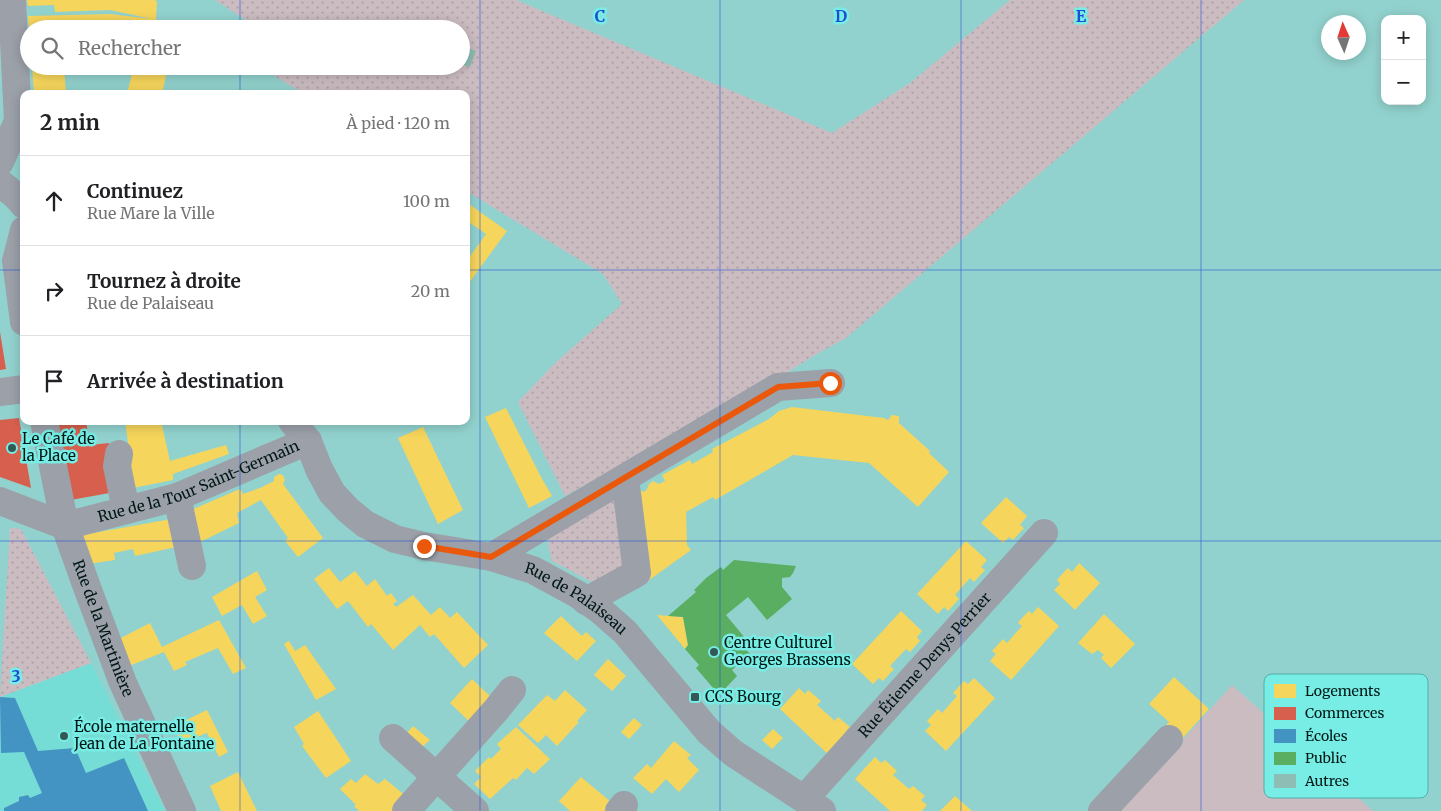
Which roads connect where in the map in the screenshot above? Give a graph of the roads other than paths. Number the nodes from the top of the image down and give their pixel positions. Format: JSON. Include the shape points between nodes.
{"nodes":[{"id":1,"x":12,"y":0,"type":"edge"},
{"id":2,"x":0,"y":162,"type":"edge"},
{"id":3,"x":0,"y":183,"type":"edge"},
{"id":4,"x":20,"y":201,"type":"edge"},
{"id":5,"x":20,"y":246,"type":"edge"},
{"id":6,"x":20,"y":292,"type":"edge"},
{"id":7,"x":830,"y":383,"type":"dead end"},
{"id":8,"x":20,"y":390,"type":"edge"},
{"id":9,"x":0,"y":392,"type":"edge"},
{"id":10,"x":45,"y":425,"type":"edge"},
{"id":11,"x":300,"y":431,"type":"edge"},
{"id":12,"x":119,"y":454,"type":"dead end"},
{"id":13,"x":625,"y":478,"type":"junction"},
{"id":14,"x":177,"y":497,"type":"junction"},
{"id":15,"x":0,"y":501,"type":"edge"},
{"id":16,"x":126,"y":510,"type":"junction"},
{"id":17,"x":65,"y":526,"type":"junction"},
{"id":18,"x":1044,"y":533,"type":"dead end"},
{"id":19,"x":491,"y":557,"type":"junction"},
{"id":20,"x":192,"y":566,"type":"dead end"},
{"id":21,"x":586,"y":601,"type":"junction"},
{"id":22,"x":512,"y":690,"type":"dead end"},
{"id":23,"x":394,"y":738,"type":"dead end"},
{"id":24,"x":1169,"y":739,"type":"dead end"},
{"id":25,"x":437,"y":777,"type":"junction"},
{"id":26,"x":813,"y":805,"type":"edge"},
{"id":27,"x":182,"y":811,"type":"edge"},
{"id":28,"x":406,"y":811,"type":"edge"},
{"id":29,"x":475,"y":811,"type":"edge"},
{"id":30,"x":1102,"y":811,"type":"edge"}],
"edges":[{"from":1,"to":2,"type":"street","via":[[18,121]]},
{"from":3,"to":4,"type":"street"},
{"from":5,"to":6,"type":"street","via":[[16,261]]},
{"from":7,"to":13,"type":"street","via":[[778,387]]},
{"from":8,"to":9,"type":"street"},
{"from":10,"to":17,"type":"street","name":"Rue de la Martinière"},
{"from":11,"to":14,"type":"street","name":"Rue de la Tour Saint-Germain"},
{"from":11,"to":19,"type":"street","name":"Rue de Palaiseau","via":[[332,492],[365,524],[396,539]]},
{"from":12,"to":16,"type":"street","via":[[117,466]]},
{"from":13,"to":19,"type":"street"},
{"from":13,"to":21,"type":"street","via":[[637,573]]},
{"from":14,"to":16,"type":"street","name":"Rue de la Tour Saint-Germain"},
{"from":14,"to":20,"type":"street"},
{"from":15,"to":17,"type":"street"},
{"from":16,"to":17,"type":"street","name":"Rue de la Tour Saint-Germain"},
{"from":17,"to":27,"type":"street","name":"Rue de la Martinière","via":[[123,683]]},
{"from":18,"to":26,"type":"street","name":"Rue Étienne Denys Perrier"},
{"from":19,"to":21,"type":"street","name":"Rue de Palaiseau","via":[[533,570]]},
{"from":21,"to":26,"type":"street","name":"Rue de Palaiseau","via":[[625,632],[709,732],[733,753]]},
{"from":22,"to":25,"type":"street"},
{"from":23,"to":25,"type":"street"},
{"from":24,"to":30,"type":"street"},
{"from":25,"to":28,"type":"street"},
{"from":25,"to":29,"type":"street"}]}
